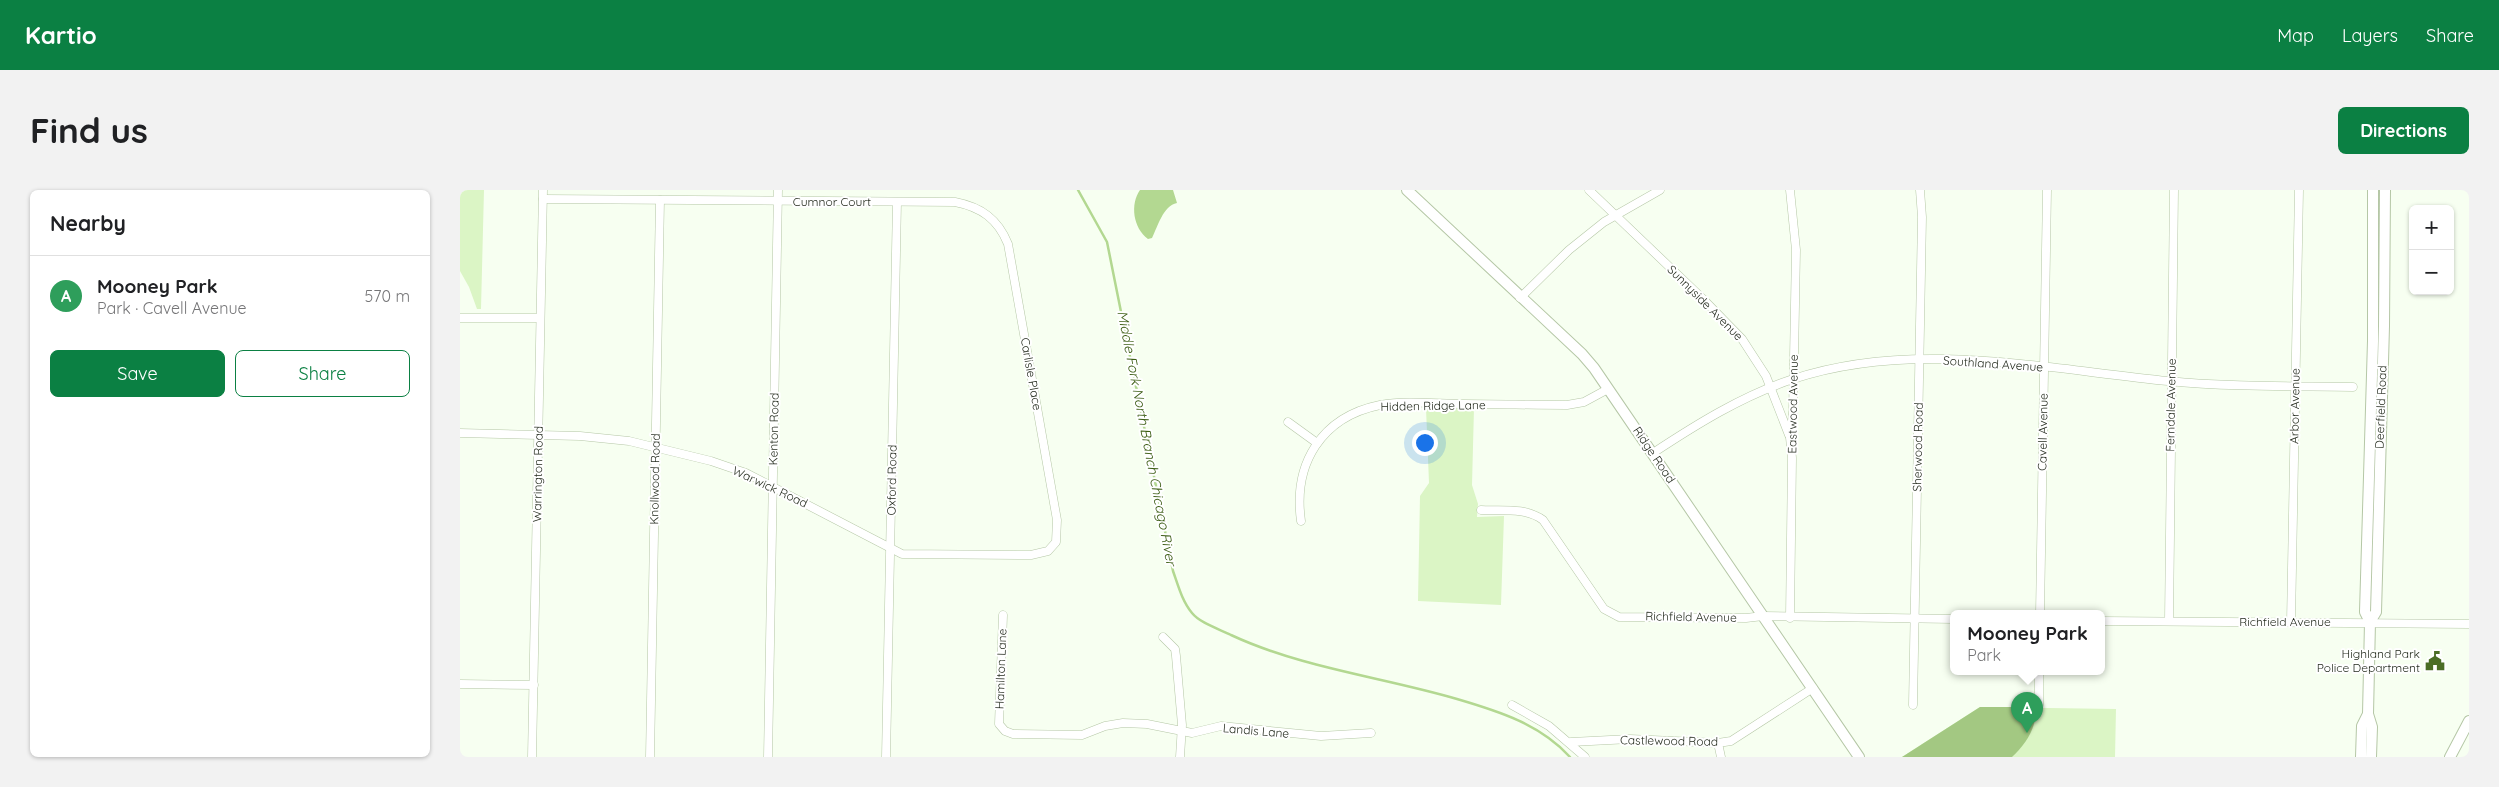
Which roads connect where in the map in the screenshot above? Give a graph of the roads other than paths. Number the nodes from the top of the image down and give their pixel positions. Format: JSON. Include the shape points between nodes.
{"nodes":[{"id":1,"x":543,"y":190,"type":"edge"},
{"id":2,"x":778,"y":190,"type":"edge"},
{"id":3,"x":1589,"y":190,"type":"edge"},
{"id":4,"x":1660,"y":190,"type":"edge"},
{"id":5,"x":1790,"y":190,"type":"edge"},
{"id":6,"x":1920,"y":190,"type":"edge"},
{"id":7,"x":2047,"y":190,"type":"edge"},
{"id":8,"x":2174,"y":190,"type":"edge"},
{"id":9,"x":2299,"y":190,"type":"edge"},
{"id":10,"x":2373,"y":190,"type":"edge"},
{"id":11,"x":2385,"y":190,"type":"edge"},
{"id":12,"x":1414,"y":192,"type":"edge"},
{"id":13,"x":542,"y":199,"type":"junction"},
{"id":14,"x":660,"y":200,"type":"junction"},
{"id":15,"x":778,"y":201,"type":"junction"},
{"id":16,"x":897,"y":202,"type":"junction"},
{"id":17,"x":1615,"y":215,"type":"junction"},
{"id":18,"x":996,"y":222,"type":"joint"},
{"id":19,"x":1520,"y":298,"type":"junction"},
{"id":20,"x":461,"y":318,"type":"edge"},
{"id":21,"x":540,"y":318,"type":"junction"},
{"id":22,"x":1920,"y":359,"type":"junction"},
{"id":23,"x":2044,"y":367,"type":"junction"},
{"id":24,"x":1794,"y":378,"type":"junction"},
{"id":25,"x":2171,"y":381,"type":"junction"},
{"id":26,"x":2295,"y":386,"type":"junction"},
{"id":27,"x":1770,"y":387,"type":"junction"},
{"id":28,"x":2353,"y":387,"type":"dead end"},
{"id":29,"x":1608,"y":389,"type":"junction"},
{"id":30,"x":1288,"y":422,"type":"dead end"},
{"id":31,"x":460,"y":433,"type":"edge"},
{"id":32,"x":539,"y":434,"type":"junction"},
{"id":33,"x":1790,"y":437,"type":"junction"},
{"id":34,"x":1318,"y":443,"type":"junction"},
{"id":35,"x":656,"y":447,"type":"junction"},
{"id":36,"x":1653,"y":453,"type":"junction"},
{"id":37,"x":773,"y":486,"type":"junction"},
{"id":38,"x":1481,"y":510,"type":"dead end"},
{"id":39,"x":1301,"y":521,"type":"dead end"},
{"id":40,"x":1057,"y":530,"type":"joint"},
{"id":41,"x":891,"y":548,"type":"junction"},
{"id":42,"x":2040,"y":610,"type":"edge"},
{"id":43,"x":1003,"y":615,"type":"dead end"},
{"id":44,"x":1763,"y":616,"type":"junction"},
{"id":45,"x":1790,"y":618,"type":"junction"},
{"id":46,"x":1914,"y":618,"type":"junction"},
{"id":47,"x":1950,"y":619,"type":"edge"},
{"id":48,"x":2105,"y":621,"type":"edge"},
{"id":49,"x":2169,"y":621,"type":"junction"},
{"id":50,"x":2291,"y":622,"type":"junction"},
{"id":51,"x":2370,"y":622,"type":"junction"},
{"id":52,"x":2469,"y":624,"type":"edge"},
{"id":53,"x":1163,"y":637,"type":"dead end"},
{"id":54,"x":2039,"y":675,"type":"edge"},
{"id":55,"x":460,"y":684,"type":"edge"},
{"id":56,"x":534,"y":684,"type":"junction"},
{"id":57,"x":1813,"y":688,"type":"junction"},
{"id":58,"x":1512,"y":705,"type":"dead end"},
{"id":59,"x":1913,"y":705,"type":"dead end"},
{"id":60,"x":2039,"y":705,"type":"dead end"},
{"id":61,"x":2368,"y":714,"type":"junction"},
{"id":62,"x":2469,"y":721,"type":"edge"},
{"id":63,"x":999,"y":724,"type":"joint"},
{"id":64,"x":1182,"y":732,"type":"junction"},
{"id":65,"x":1371,"y":734,"type":"dead end"},
{"id":66,"x":1571,"y":742,"type":"junction"},
{"id":67,"x":1718,"y":742,"type":"junction"},
{"id":68,"x":532,"y":757,"type":"edge"},
{"id":69,"x":650,"y":757,"type":"edge"},
{"id":70,"x":768,"y":757,"type":"edge"},
{"id":71,"x":886,"y":757,"type":"edge"},
{"id":72,"x":1180,"y":757,"type":"edge"},
{"id":73,"x":1585,"y":757,"type":"edge"},
{"id":74,"x":1721,"y":757,"type":"edge"},
{"id":75,"x":1859,"y":757,"type":"edge"},
{"id":76,"x":2361,"y":757,"type":"edge"},
{"id":77,"x":2371,"y":757,"type":"edge"},
{"id":78,"x":2450,"y":757,"type":"edge"}],
"edges":[{"from":1,"to":13,"type":"street","name":"Warrington Road"},
{"from":2,"to":15,"type":"street","name":"Kenton Road"},
{"from":3,"to":17,"type":"street","name":"Sunnyside Avenue"},
{"from":4,"to":17,"type":"street"},
{"from":5,"to":24,"type":"street","name":"Eastwood Avenue","via":[[1796,250]]},
{"from":6,"to":22,"type":"street","name":"Sherwood Road"},
{"from":7,"to":23,"type":"street","name":"Cavell Avenue"},
{"from":8,"to":25,"type":"street","name":"Ferndale Avenue"},
{"from":9,"to":26,"type":"street","name":"Arbor Avenue"},
{"from":10,"to":51,"type":"main road","name":"Deerfield Road","via":[[2373,341],[2365,612]]},
{"from":11,"to":51,"type":"main road","name":"Deerfield Road","via":[[2376,612]]},
{"from":12,"to":19,"type":"main road","name":"Ridge Road"},
{"from":13,"to":14,"type":"street","name":"Cumnor Court"},
{"from":13,"to":21,"type":"street","name":"Warrington Road"},
{"from":14,"to":15,"type":"street","name":"Cumnor Court"},
{"from":14,"to":35,"type":"street","name":"Knollwood Road"},
{"from":15,"to":16,"type":"street","name":"Cumnor Court"},
{"from":15,"to":37,"type":"street","name":"Kenton Road"},
{"from":16,"to":18,"type":"street","name":"Cumnor Court","via":[[965,204],[977,208]]},
{"from":16,"to":41,"type":"street","name":"Oxford Road"},
{"from":17,"to":19,"type":"street","via":[[1569,250]]},
{"from":17,"to":27,"type":"street","name":"Sunnyside Avenue","via":[[1729,325],[1755,358]]},
{"from":18,"to":40,"type":"street","name":"Carlisle Place","via":[[1008,244]]},
{"from":19,"to":29,"type":"main road","name":"Ridge Road","via":[[1582,354]]},
{"from":20,"to":21,"type":"street"},
{"from":21,"to":32,"type":"street","name":"Warrington Road"},
{"from":22,"to":23,"type":"street","name":"Southland Avenue"},
{"from":22,"to":24,"type":"street","name":"Southland Avenue","via":[[1853,365]]},
{"from":22,"to":46,"type":"street","name":"Sherwood Road"},
{"from":23,"to":25,"type":"street","name":"Southland Avenue"},
{"from":23,"to":42,"type":"street","name":"Cavell Avenue"},
{"from":24,"to":27,"type":"street","name":"Southland Avenue"},
{"from":24,"to":33,"type":"street","name":"Eastwood Avenue"},
{"from":25,"to":26,"type":"street","name":"Southland Avenue"},
{"from":25,"to":49,"type":"street","name":"Ferndale Avenue"},
{"from":26,"to":28,"type":"street","name":"Southland Avenue"},
{"from":26,"to":50,"type":"street","name":"Arbor Avenue"},
{"from":27,"to":33,"type":"street","name":"Sunnyside Avenue"},
{"from":27,"to":36,"type":"street","name":"Southland Avenue","via":[[1715,414]]},
{"from":29,"to":34,"type":"street","name":"Hidden Ridge Lane","via":[[1584,402],[1567,405],[1381,405],[1342,421]]},
{"from":29,"to":36,"type":"main road","name":"Ridge Road"},
{"from":30,"to":34,"type":"street"},
{"from":31,"to":32,"type":"street","name":"Warwick Road"},
{"from":32,"to":35,"type":"street","name":"Warwick Road","via":[[629,441]]},
{"from":32,"to":56,"type":"street","name":"Warrington Road"},
{"from":33,"to":45,"type":"street","name":"Eastwood Avenue"},
{"from":34,"to":39,"type":"street","name":"Hidden Ridge Lane","via":[[1300,480],[1298,501]]},
{"from":35,"to":37,"type":"street","name":"Warwick Road","via":[[711,461]]},
{"from":35,"to":69,"type":"street","name":"Knollwood Road"},
{"from":36,"to":44,"type":"main road","name":"Ridge Road"},
{"from":37,"to":41,"type":"street","name":"Warwick Road"},
{"from":37,"to":70,"type":"street","name":"Kenton Road"},
{"from":38,"to":44,"type":"street","name":"Richfield Avenue","via":[[1525,511],[1544,520],[1611,615]]},
{"from":40,"to":41,"type":"street","name":"Warwick Road","via":[[1053,546],[1040,554],[902,554]]},
{"from":41,"to":71,"type":"street","name":"Oxford Road"},
{"from":43,"to":63,"type":"street","name":"Hamilton Lane"},
{"from":44,"to":45,"type":"street","name":"Richfield Avenue"},
{"from":44,"to":57,"type":"main road","name":"Ridge Road"},
{"from":45,"to":46,"type":"street","name":"Richfield Avenue"},
{"from":46,"to":47,"type":"street","name":"Richfield Avenue"},
{"from":46,"to":59,"type":"street","name":"Sherwood Road"},
{"from":48,"to":49,"type":"street","name":"Richfield Avenue"},
{"from":49,"to":50,"type":"street","name":"Richfield Avenue"},
{"from":50,"to":51,"type":"street","name":"Richfield Avenue"},
{"from":51,"to":52,"type":"street","name":"Richfield Avenue"},
{"from":51,"to":61,"type":"main road","name":"Deerfield Road"},
{"from":53,"to":64,"type":"street","via":[[1175,648]]},
{"from":54,"to":60,"type":"street"},
{"from":55,"to":56,"type":"street"},
{"from":56,"to":68,"type":"street","name":"Warrington Road"},
{"from":57,"to":67,"type":"street","name":"Castlewood Road","via":[[1739,737]]},
{"from":57,"to":75,"type":"main road","name":"Ridge Road"},
{"from":58,"to":66,"type":"street"},
{"from":61,"to":76,"type":"main road","name":"Deerfield Road","via":[[2362,726]]},
{"from":61,"to":77,"type":"main road","name":"Deerfield Road","via":[[2372,727]]},
{"from":62,"to":78,"type":"main road"},
{"from":63,"to":64,"type":"street","name":"Landis Lane","via":[[1005,731],[1020,735],[1082,734],[1122,723],[1161,726]]},
{"from":64,"to":65,"type":"street","name":"Landis Lane","via":[[1229,726],[1321,736]]},
{"from":64,"to":72,"type":"street"},
{"from":66,"to":67,"type":"street","name":"Castlewood Road","via":[[1630,739]]},
{"from":66,"to":73,"type":"street"},
{"from":67,"to":74,"type":"street"}]}
